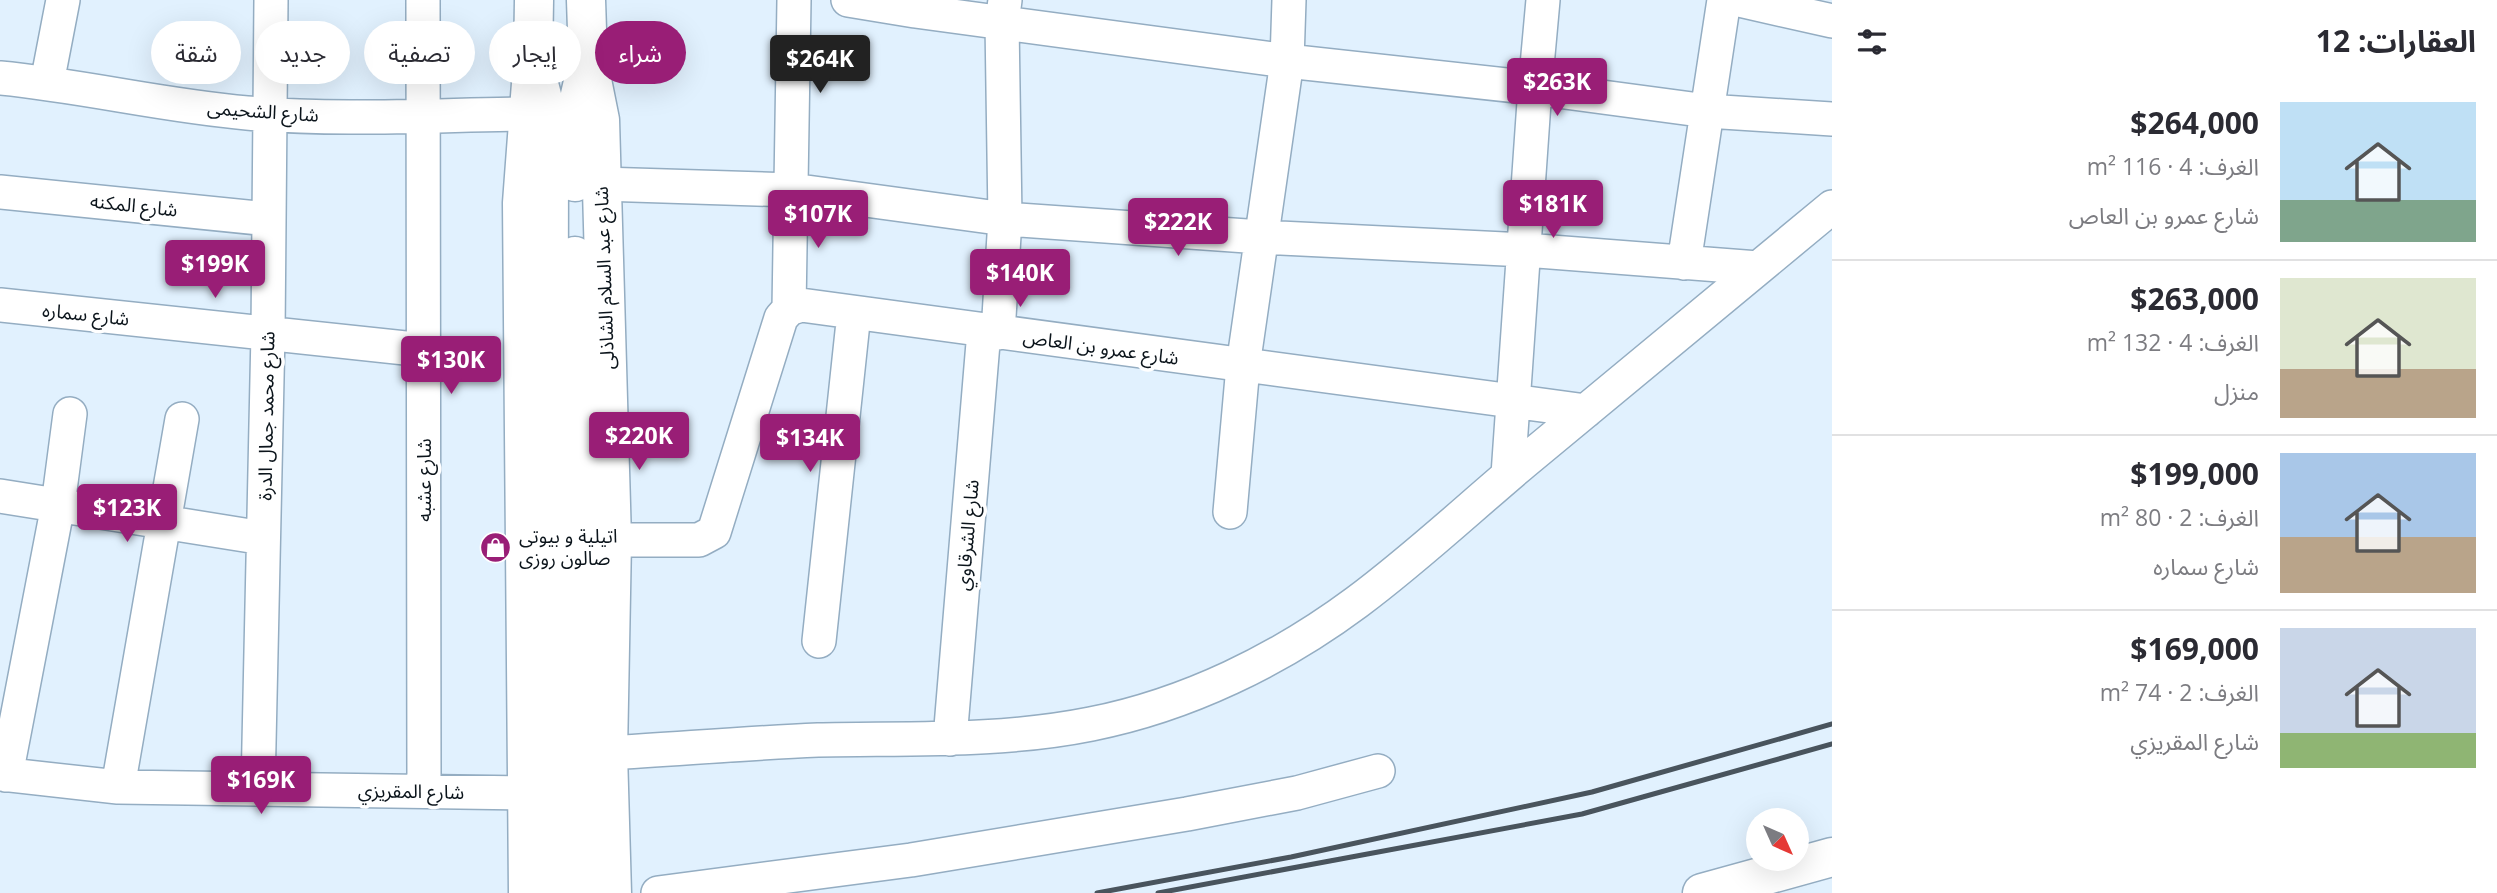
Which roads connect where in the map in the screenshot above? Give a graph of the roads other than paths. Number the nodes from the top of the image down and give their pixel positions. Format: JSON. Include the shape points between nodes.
{"nodes":[{"id":1,"x":63,"y":0,"type":"edge"},
{"id":2,"x":271,"y":0,"type":"edge"},
{"id":3,"x":424,"y":0,"type":"edge"},
{"id":4,"x":534,"y":0,"type":"edge"},
{"id":5,"x":586,"y":0,"type":"edge"},
{"id":6,"x":794,"y":0,"type":"edge"},
{"id":7,"x":848,"y":0,"type":"edge"},
{"id":8,"x":1289,"y":0,"type":"edge"},
{"id":9,"x":1543,"y":0,"type":"edge"},
{"id":10,"x":1724,"y":0,"type":"edge"},
{"id":11,"x":1739,"y":0,"type":"edge"},
{"id":12,"x":1003,"y":12,"type":"edge"},
{"id":13,"x":534,"y":21,"type":"edge"},
{"id":14,"x":1832,"y":21,"type":"edge"},
{"id":15,"x":1286,"y":61,"type":"junction"},
{"id":16,"x":0,"y":78,"type":"edge"},
{"id":17,"x":47,"y":83,"type":"junction"},
{"id":18,"x":531,"y":84,"type":"edge"},
{"id":19,"x":539,"y":84,"type":"edge"},
{"id":20,"x":1535,"y":88,"type":"junction"},
{"id":21,"x":1707,"y":111,"type":"junction"},
{"id":22,"x":529,"y":114,"type":"junction"},
{"id":23,"x":269,"y":115,"type":"junction"},
{"id":24,"x":423,"y":115,"type":"junction"},
{"id":25,"x":1832,"y":119,"type":"edge"},
{"id":26,"x":575,"y":168,"type":"junction"},
{"id":27,"x":792,"y":190,"type":"junction"},
{"id":28,"x":0,"y":192,"type":"edge"},
{"id":29,"x":1832,"y":207,"type":"edge"},
{"id":30,"x":268,"y":219,"type":"junction"},
{"id":31,"x":1005,"y":219,"type":"junction"},
{"id":32,"x":1261,"y":237,"type":"junction"},
{"id":33,"x":1525,"y":250,"type":"junction"},
{"id":34,"x":1684,"y":263,"type":"junction"},
{"id":35,"x":1758,"y":268,"type":"junction"},
{"id":36,"x":0,"y":305,"type":"edge"},
{"id":37,"x":789,"y":309,"type":"junction"},
{"id":38,"x":854,"y":313,"type":"junction"},
{"id":39,"x":991,"y":332,"type":"junction"},
{"id":40,"x":268,"y":333,"type":"junction"},
{"id":41,"x":424,"y":350,"type":"junction"},
{"id":42,"x":1243,"y":366,"type":"junction"},
{"id":43,"x":1514,"y":403,"type":"junction"},
{"id":44,"x":1586,"y":411,"type":"junction"},
{"id":45,"x":70,"y":414,"type":"dead end"},
{"id":46,"x":182,"y":419,"type":"dead end"},
{"id":47,"x":1508,"y":475,"type":"junction"},
{"id":48,"x":0,"y":496,"type":"edge"},
{"id":49,"x":58,"y":505,"type":"junction"},
{"id":50,"x":1230,"y":512,"type":"dead end"},
{"id":51,"x":165,"y":522,"type":"junction"},
{"id":52,"x":263,"y":538,"type":"junction"},
{"id":53,"x":612,"y":540,"type":"junction"},
{"id":54,"x":819,"y":641,"type":"dead end"},
{"id":55,"x":950,"y":739,"type":"junction"},
{"id":56,"x":608,"y":753,"type":"junction"},
{"id":57,"x":1378,"y":771,"type":"dead end"},
{"id":58,"x":3,"y":774,"type":"edge"},
{"id":59,"x":118,"y":787,"type":"junction"},
{"id":60,"x":258,"y":789,"type":"junction"},
{"id":61,"x":424,"y":791,"type":"junction"},
{"id":62,"x":528,"y":793,"type":"junction"},
{"id":63,"x":1832,"y":857,"type":"edge"},
{"id":64,"x":528,"y":893,"type":"edge"},
{"id":65,"x":548,"y":893,"type":"edge"},
{"id":66,"x":577,"y":893,"type":"edge"},
{"id":67,"x":612,"y":893,"type":"edge"},
{"id":68,"x":658,"y":893,"type":"edge"},
{"id":69,"x":1702,"y":893,"type":"edge"}],
"edges":[{"from":1,"to":17,"type":"street"},
{"from":2,"to":23,"type":"street","name":"شارع محمد جمال الدرة"},
{"from":3,"to":24,"type":"street","name":"شارع عشبه"},
{"from":4,"to":13,"type":"main road"},
{"from":5,"to":26,"type":"main road","via":[[589,60],[577,108]]},
{"from":6,"to":27,"type":"street"},
{"from":7,"to":12,"type":"street"},
{"from":8,"to":15,"type":"street"},
{"from":9,"to":20,"type":"street"},
{"from":10,"to":21,"type":"street"},
{"from":11,"to":14,"type":"street"},
{"from":12,"to":15,"type":"street"},
{"from":12,"to":31,"type":"street","name":"شارع الشرقاوي"},
{"from":15,"to":20,"type":"street"},
{"from":15,"to":32,"type":"street"},
{"from":16,"to":17,"type":"street","name":"شارع الشحيمى"},
{"from":17,"to":23,"type":"street","name":"شارع الشحيمى"},
{"from":18,"to":22,"type":"main road"},
{"from":19,"to":26,"type":"main road","via":[[546,111]]},
{"from":20,"to":21,"type":"street"},
{"from":20,"to":33,"type":"street"},
{"from":21,"to":25,"type":"street"},
{"from":21,"to":34,"type":"street"},
{"from":22,"to":24,"type":"street","name":"شارع الشحيمى"},
{"from":22,"to":62,"type":"main road","via":[[522,203]]},
{"from":23,"to":24,"type":"street","name":"شارع الشحيمى"},
{"from":23,"to":30,"type":"street","name":"شارع محمد جمال الدرة"},
{"from":24,"to":41,"type":"street","name":"شارع عشبه"},
{"from":26,"to":27,"type":"street"},
{"from":26,"to":53,"type":"main road","name":"شارع عبد السلام الشاذلى"},
{"from":26,"to":65,"type":"main road"},
{"from":26,"to":66,"type":"main road"},
{"from":27,"to":31,"type":"street"},
{"from":27,"to":37,"type":"street"},
{"from":28,"to":30,"type":"street","name":"شارع المكنه"},
{"from":29,"to":35,"type":"street"},
{"from":30,"to":40,"type":"street","name":"شارع محمد جمال الدرة"},
{"from":31,"to":32,"type":"street"},
{"from":31,"to":39,"type":"street","name":"شارع الشرقاوي"},
{"from":32,"to":33,"type":"street"},
{"from":32,"to":42,"type":"street"},
{"from":33,"to":34,"type":"street"},
{"from":33,"to":43,"type":"street"},
{"from":34,"to":35,"type":"street"},
{"from":35,"to":44,"type":"street"},
{"from":36,"to":40,"type":"street","name":"شارع سماره"},
{"from":37,"to":38,"type":"street","name":"شارع عمرو بن العاص","via":[[801,305]]},
{"from":37,"to":53,"type":"street","via":[[780,317],[714,532],[699,540]]},
{"from":38,"to":39,"type":"street","name":"شارع عمرو بن العاص"},
{"from":38,"to":54,"type":"street"},
{"from":39,"to":42,"type":"street","name":"شارع عمرو بن العاص"},
{"from":39,"to":55,"type":"street","name":"شارع الشرقاوي"},
{"from":40,"to":41,"type":"street","name":"شارع سماره"},
{"from":40,"to":52,"type":"street","name":"شارع محمد جمال الدرة"},
{"from":41,"to":61,"type":"street","name":"شارع عشبه"},
{"from":42,"to":43,"type":"street","name":"شارع عمرو بن العاص"},
{"from":42,"to":50,"type":"street"},
{"from":43,"to":44,"type":"street","name":"شارع عمرو بن العاص"},
{"from":43,"to":47,"type":"street"},
{"from":44,"to":47,"type":"street"},
{"from":45,"to":49,"type":"street"},
{"from":46,"to":51,"type":"street"},
{"from":47,"to":55,"type":"street","via":[[1354,605],[1255,667],[1202,691],[1091,724]]},
{"from":48,"to":49,"type":"street"},
{"from":49,"to":51,"type":"street"},
{"from":49,"to":58,"type":"street"},
{"from":51,"to":52,"type":"street"},
{"from":51,"to":59,"type":"street"},
{"from":52,"to":60,"type":"street","name":"شارع محمد جمال الدرة"},
{"from":53,"to":56,"type":"main road","name":"شارع عبد السلام الشاذلى"},
{"from":55,"to":56,"type":"street","via":[[817,740]]},
{"from":56,"to":67,"type":"main road","name":"شارع عبد السلام الشاذلى"},
{"from":57,"to":68,"type":"street","via":[[1297,793],[1188,814],[911,860]]},
{"from":58,"to":59,"type":"street","name":"شارع المقريزي"},
{"from":59,"to":60,"type":"street","name":"شارع المقريزي"},
{"from":60,"to":61,"type":"street","name":"شارع المقريزي"},
{"from":61,"to":62,"type":"street","name":"شارع المقريزي"},
{"from":62,"to":64,"type":"main road"},
{"from":63,"to":69,"type":"main road"}]}
